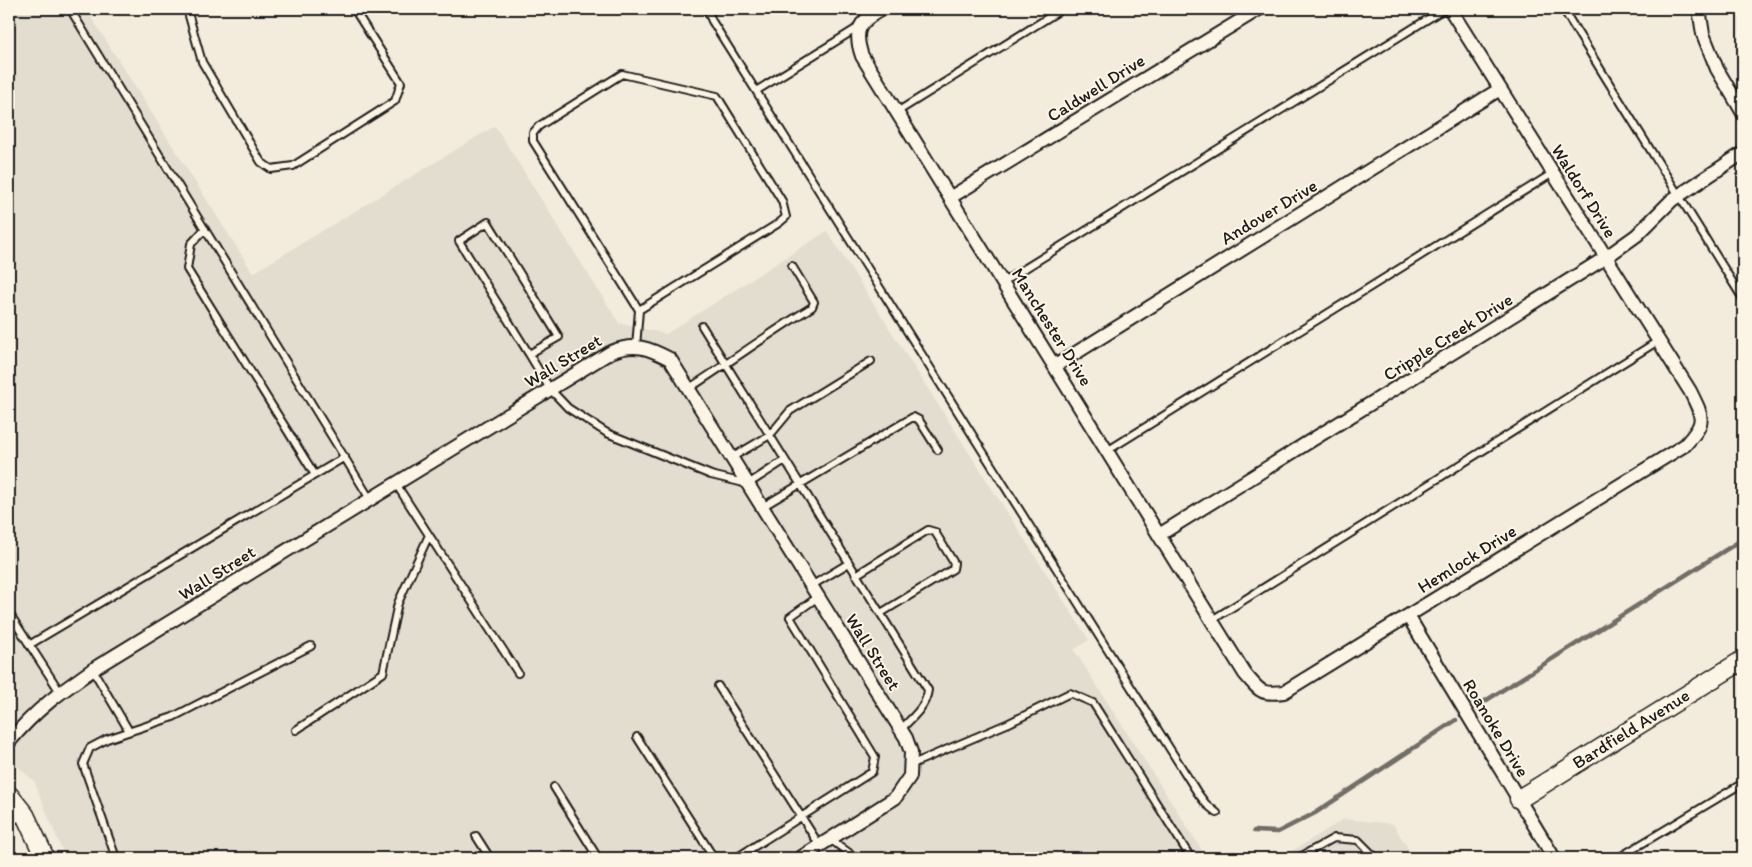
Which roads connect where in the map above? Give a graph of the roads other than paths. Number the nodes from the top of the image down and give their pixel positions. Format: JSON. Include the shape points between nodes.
{"nodes":[{"id":1,"x":70,"y":9,"type":"edge"},
{"id":2,"x":187,"y":9,"type":"edge"},
{"id":3,"x":354,"y":9,"type":"edge"},
{"id":4,"x":708,"y":9,"type":"edge"},
{"id":5,"x":881,"y":9,"type":"edge"},
{"id":6,"x":1062,"y":9,"type":"edge"},
{"id":7,"x":1258,"y":9,"type":"edge"},
{"id":8,"x":1444,"y":9,"type":"edge"},
{"id":9,"x":1450,"y":9,"type":"edge"},
{"id":10,"x":1563,"y":9,"type":"edge"},
{"id":11,"x":1699,"y":9,"type":"edge"},
{"id":12,"x":860,"y":26,"type":"junction"},
{"id":13,"x":1500,"y":89,"type":"junction"},
{"id":14,"x":756,"y":91,"type":"junction"},
{"id":15,"x":897,"y":112,"type":"junction"},
{"id":16,"x":1743,"y":113,"type":"edge"},
{"id":17,"x":1743,"y":153,"type":"edge"},
{"id":18,"x":1552,"y":173,"type":"junction"},
{"id":19,"x":1679,"y":194,"type":"junction"},
{"id":20,"x":951,"y":197,"type":"junction"},
{"id":21,"x":205,"y":229,"type":"junction"},
{"id":22,"x":1605,"y":258,"type":"junction"},
{"id":23,"x":792,"y":266,"type":"dead end"},
{"id":24,"x":1003,"y":282,"type":"junction"},
{"id":25,"x":1743,"y":300,"type":"edge"},
{"id":26,"x":639,"y":310,"type":"junction"},
{"id":27,"x":702,"y":326,"type":"dead end"},
{"id":28,"x":1658,"y":341,"type":"junction"},
{"id":29,"x":636,"y":347,"type":"junction"},
{"id":30,"x":529,"y":354,"type":"junction"},
{"id":31,"x":871,"y":361,"type":"dead end"},
{"id":32,"x":726,"y":365,"type":"junction"},
{"id":33,"x":1055,"y":366,"type":"junction"},
{"id":34,"x":550,"y":389,"type":"junction"},
{"id":35,"x":688,"y":389,"type":"junction"},
{"id":36,"x":1690,"y":391,"type":"joint"},
{"id":37,"x":770,"y":435,"type":"junction"},
{"id":38,"x":938,"y":450,"type":"dead end"},
{"id":39,"x":1107,"y":451,"type":"junction"},
{"id":40,"x":345,"y":457,"type":"junction"},
{"id":41,"x":732,"y":458,"type":"junction"},
{"id":42,"x":785,"y":460,"type":"junction"},
{"id":43,"x":315,"y":475,"type":"junction"},
{"id":44,"x":396,"y":484,"type":"junction"},
{"id":45,"x":748,"y":484,"type":"junction"},
{"id":46,"x":800,"y":485,"type":"junction"},
{"id":47,"x":370,"y":499,"type":"junction"},
{"id":48,"x":762,"y":507,"type":"junction"},
{"id":49,"x":429,"y":535,"type":"junction"},
{"id":50,"x":1159,"y":536,"type":"junction"},
{"id":51,"x":849,"y":563,"type":"junction"},
{"id":52,"x":856,"y":575,"type":"junction"},
{"id":53,"x":815,"y":592,"type":"junction"},
{"id":54,"x":9,"y":612,"type":"edge"},
{"id":55,"x":881,"y":613,"type":"junction"},
{"id":56,"x":1408,"y":616,"type":"junction"},
{"id":57,"x":1212,"y":620,"type":"junction"},
{"id":58,"x":1227,"y":643,"type":"joint"},
{"id":59,"x":29,"y":645,"type":"junction"},
{"id":60,"x":312,"y":646,"type":"dead end"},
{"id":61,"x":1743,"y":660,"type":"edge"},
{"id":62,"x":93,"y":670,"type":"junction"},
{"id":63,"x":518,"y":673,"type":"dead end"},
{"id":64,"x":718,"y":686,"type":"dead end"},
{"id":65,"x":60,"y":692,"type":"junction"},
{"id":66,"x":901,"y":729,"type":"junction"},
{"id":67,"x":296,"y":730,"type":"dead end"},
{"id":68,"x":129,"y":731,"type":"junction"},
{"id":69,"x":637,"y":737,"type":"dead end"},
{"id":70,"x":9,"y":742,"type":"edge"},
{"id":71,"x":910,"y":765,"type":"junction"},
{"id":72,"x":1743,"y":783,"type":"edge"},
{"id":73,"x":554,"y":787,"type":"dead end"},
{"id":74,"x":9,"y":795,"type":"edge"},
{"id":75,"x":1519,"y":799,"type":"junction"},
{"id":76,"x":1216,"y":813,"type":"dead end"},
{"id":77,"x":25,"y":815,"type":"junction"},
{"id":78,"x":802,"y":816,"type":"junction"},
{"id":79,"x":9,"y":822,"type":"edge"},
{"id":80,"x":476,"y":836,"type":"dead end"},
{"id":81,"x":825,"y":842,"type":"junction"},
{"id":82,"x":44,"y":858,"type":"edge"},
{"id":83,"x":116,"y":858,"type":"edge"},
{"id":84,"x":490,"y":858,"type":"edge"},
{"id":85,"x":598,"y":858,"type":"edge"},
{"id":86,"x":714,"y":858,"type":"edge"},
{"id":87,"x":736,"y":858,"type":"edge"},
{"id":88,"x":800,"y":858,"type":"edge"},
{"id":89,"x":856,"y":858,"type":"edge"},
{"id":90,"x":1190,"y":858,"type":"edge"},
{"id":91,"x":1298,"y":858,"type":"edge"},
{"id":92,"x":1376,"y":858,"type":"edge"},
{"id":93,"x":1554,"y":858,"type":"edge"},
{"id":94,"x":1618,"y":858,"type":"edge"}],
"edges":[{"from":1,"to":21,"type":"lane"},
{"from":2,"to":3,"type":"lane","via":[[202,62],[210,78],[261,162],[271,169],[293,166],[395,102],[401,83]]},
{"from":4,"to":14,"type":"lane","via":[[712,21]]},
{"from":5,"to":12,"type":"street","via":[[864,19]]},
{"from":6,"to":15,"type":"lane"},
{"from":7,"to":20,"type":"street","name":"Caldwell Drive"},
{"from":8,"to":24,"type":"lane"},
{"from":9,"to":13,"type":"street","name":"Waldorf Drive"},
{"from":10,"to":19,"type":"lane"},
{"from":11,"to":16,"type":"street","via":[[1703,34],[1717,69]]},
{"from":12,"to":14,"type":"lane"},
{"from":12,"to":15,"type":"street","name":"Manchester Drive","via":[[857,42],[862,56]]},
{"from":13,"to":18,"type":"street","name":"Waldorf Drive"},
{"from":13,"to":33,"type":"street","name":"Andover Drive"},
{"from":14,"to":76,"type":"lane","via":[[1197,792]]},
{"from":15,"to":20,"type":"street","name":"Manchester Drive"},
{"from":17,"to":19,"type":"street","name":"Cripple Creek Drive"},
{"from":18,"to":22,"type":"street","name":"Waldorf Drive"},
{"from":18,"to":39,"type":"lane"},
{"from":19,"to":22,"type":"street","name":"Cripple Creek Drive","via":[[1637,235]]},
{"from":19,"to":25,"type":"lane"},
{"from":20,"to":24,"type":"street","name":"Manchester Drive"},
{"from":21,"to":40,"type":"lane"},
{"from":21,"to":43,"type":"lane","via":[[191,244],[187,269]]},
{"from":22,"to":28,"type":"street","name":"Waldorf Drive"},
{"from":22,"to":50,"type":"street","name":"Cripple Creek Drive"},
{"from":23,"to":32,"type":"lane","via":[[814,302],[812,307]]},
{"from":24,"to":33,"type":"street","name":"Manchester Drive"},
{"from":26,"to":26,"type":"lane","via":[[786,217],[782,201],[717,96],[622,74],[538,126],[533,133],[533,141]]},
{"from":26,"to":29,"type":"lane"},
{"from":27,"to":32,"type":"lane"},
{"from":28,"to":36,"type":"street","name":"Waldorf Drive"},
{"from":28,"to":57,"type":"lane"},
{"from":29,"to":34,"type":"street","name":"Wall Street","via":[[611,352]]},
{"from":29,"to":35,"type":"street","name":"Wall Street","via":[[650,348],[670,359]]},
{"from":30,"to":30,"type":"lane","via":[[559,337],[488,222],[459,241]]},
{"from":30,"to":34,"type":"lane"},
{"from":31,"to":37,"type":"lane","via":[[790,411]]},
{"from":32,"to":35,"type":"lane"},
{"from":32,"to":37,"type":"lane"},
{"from":33,"to":39,"type":"street","name":"Manchester Drive"},
{"from":34,"to":44,"type":"street","name":"Wall Street"},
{"from":34,"to":45,"type":"lane","via":[[568,408],[607,433],[711,475]]},
{"from":35,"to":41,"type":"street","name":"Wall Street"},
{"from":36,"to":56,"type":"street","name":"Hemlock Drive","via":[[1701,414],[1698,430],[1684,446]]},
{"from":37,"to":41,"type":"lane"},
{"from":37,"to":42,"type":"lane"},
{"from":38,"to":46,"type":"lane","via":[[919,420],[913,417]]},
{"from":39,"to":50,"type":"street","name":"Manchester Drive"},
{"from":40,"to":43,"type":"lane"},
{"from":40,"to":47,"type":"lane"},
{"from":41,"to":45,"type":"street","name":"Wall Street"},
{"from":42,"to":45,"type":"lane"},
{"from":42,"to":46,"type":"lane"},
{"from":43,"to":59,"type":"lane"},
{"from":44,"to":47,"type":"street","name":"Wall Street"},
{"from":44,"to":49,"type":"lane"},
{"from":45,"to":48,"type":"street","name":"Wall Street"},
{"from":46,"to":48,"type":"lane"},
{"from":46,"to":51,"type":"lane"},
{"from":47,"to":62,"type":"street","name":"Wall Street"},
{"from":48,"to":53,"type":"street","name":"Wall Street"},
{"from":49,"to":63,"type":"lane"},
{"from":49,"to":67,"type":"lane","via":[[398,604],[383,673]]},
{"from":50,"to":57,"type":"street","name":"Manchester Drive"},
{"from":51,"to":52,"type":"lane"},
{"from":51,"to":53,"type":"lane"},
{"from":52,"to":55,"type":"lane"},
{"from":52,"to":55,"type":"lane","via":[[928,530],[935,532],[954,563],[953,569]]},
{"from":53,"to":66,"type":"street","name":"Wall Street"},
{"from":53,"to":78,"type":"lane","via":[[790,617],[876,756],[872,772]]},
{"from":54,"to":59,"type":"lane"},
{"from":55,"to":66,"type":"lane","via":[[928,690],[921,709]]},
{"from":56,"to":58,"type":"street","name":"Hemlock Drive","via":[[1284,692],[1268,694],[1259,690],[1245,674]]},
{"from":56,"to":75,"type":"street","name":"Roanoke Drive"},
{"from":57,"to":58,"type":"street","name":"Manchester Drive"},
{"from":59,"to":65,"type":"lane"},
{"from":60,"to":68,"type":"lane","via":[[173,717]]},
{"from":61,"to":75,"type":"street","name":"Bardfield Avenue"},
{"from":62,"to":65,"type":"street","name":"Wall Street"},
{"from":62,"to":68,"type":"lane"},
{"from":64,"to":78,"type":"lane"},
{"from":65,"to":70,"type":"street","name":"Wall Street","via":[[39,709]]},
{"from":66,"to":71,"type":"street","name":"Wall Street","via":[[911,752]]},
{"from":68,"to":83,"type":"lane","via":[[90,748],[83,764]]},
{"from":69,"to":86,"type":"lane"},
{"from":71,"to":81,"type":"street","name":"Wall Street","via":[[910,776],[895,798]]},
{"from":71,"to":90,"type":"lane","via":[[1070,693],[1093,703]]},
{"from":72,"to":94,"type":"lane"},
{"from":73,"to":85,"type":"lane"},
{"from":74,"to":77,"type":"street"},
{"from":75,"to":93,"type":"street","name":"Roanoke Drive"},
{"from":77,"to":79,"type":"lane"},
{"from":77,"to":82,"type":"street"},
{"from":78,"to":81,"type":"lane"},
{"from":78,"to":87,"type":"lane"},
{"from":80,"to":84,"type":"lane"},
{"from":81,"to":88,"type":"street","name":"Wall Street"},
{"from":81,"to":89,"type":"lane"},
{"from":91,"to":92,"type":"lane","via":[[1334,838],[1358,840]]}]}
